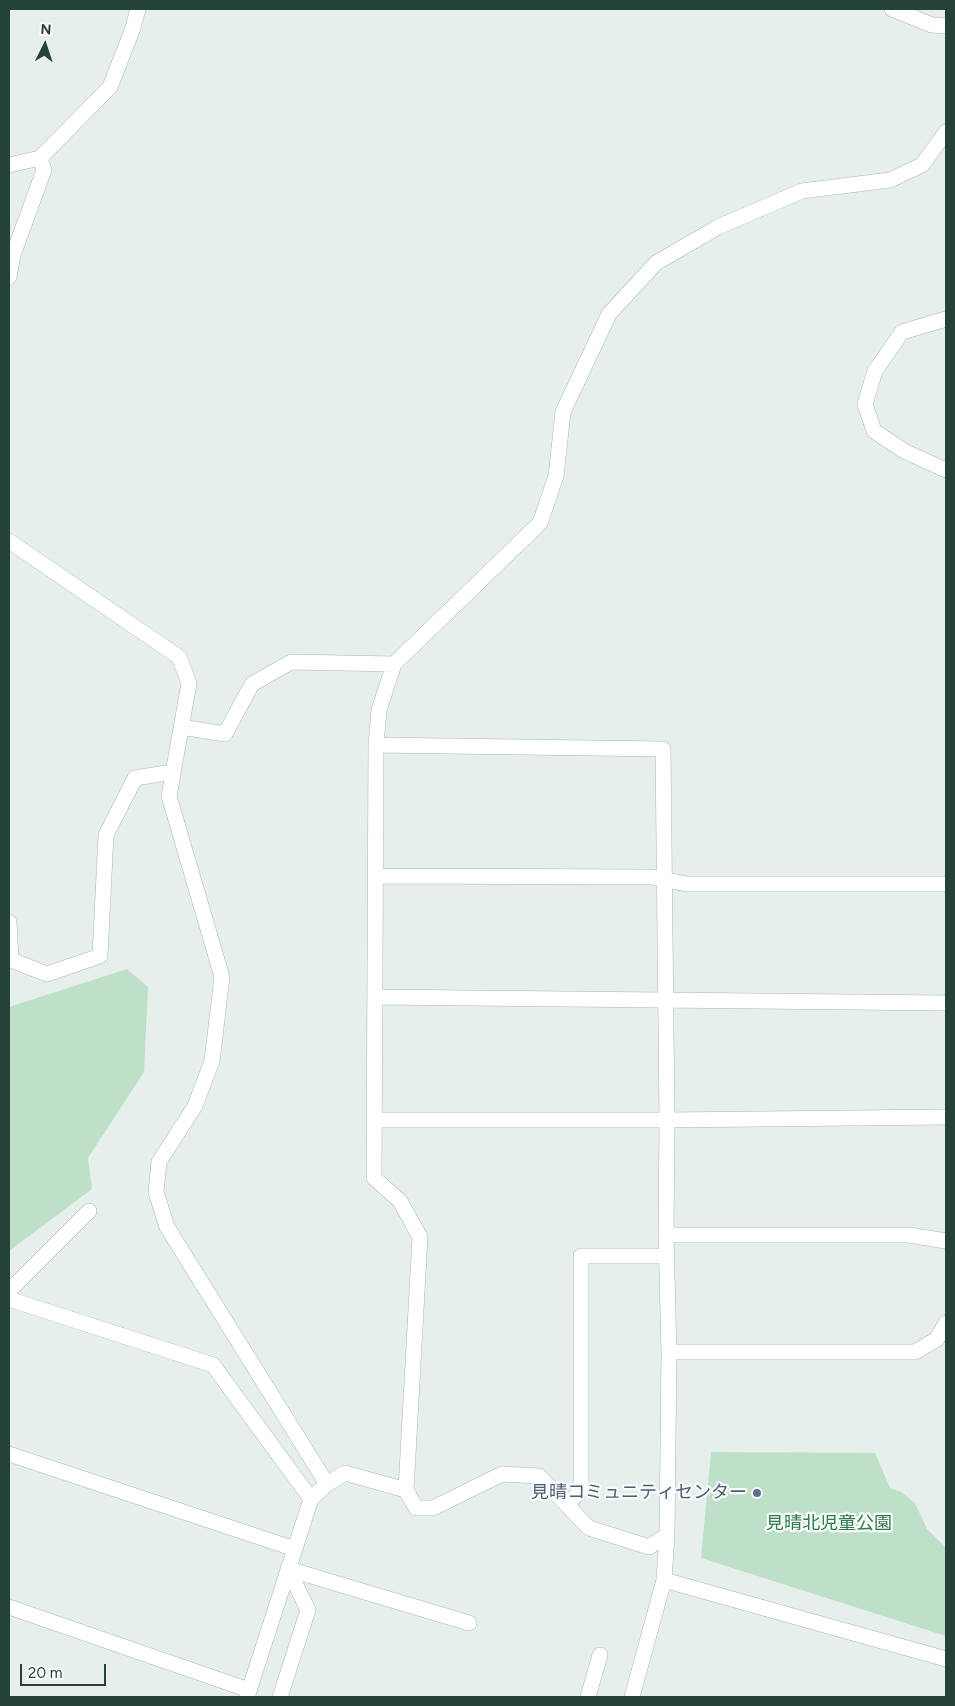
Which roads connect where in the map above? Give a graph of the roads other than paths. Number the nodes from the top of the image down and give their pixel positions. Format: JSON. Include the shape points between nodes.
{"nodes":[{"id":1,"x":138,"y":9,"type":"edge"},
{"id":2,"x":892,"y":9,"type":"edge"},
{"id":3,"x":946,"y":26,"type":"edge"},
{"id":4,"x":946,"y":132,"type":"edge"},
{"id":5,"x":40,"y":158,"type":"junction"},
{"id":6,"x":9,"y":165,"type":"edge"},
{"id":7,"x":9,"y":277,"type":"edge"},
{"id":8,"x":946,"y":319,"type":"edge"},
{"id":9,"x":946,"y":470,"type":"edge"},
{"id":10,"x":9,"y":541,"type":"edge"},
{"id":11,"x":394,"y":664,"type":"junction"},
{"id":12,"x":181,"y":727,"type":"junction"},
{"id":13,"x":376,"y":745,"type":"junction"},
{"id":14,"x":173,"y":772,"type":"junction"},
{"id":15,"x":376,"y":876,"type":"junction"},
{"id":16,"x":664,"y":880,"type":"junction"},
{"id":17,"x":946,"y":884,"type":"edge"},
{"id":18,"x":9,"y":922,"type":"edge"},
{"id":19,"x":376,"y":997,"type":"junction"},
{"id":20,"x":665,"y":1000,"type":"junction"},
{"id":21,"x":946,"y":1003,"type":"edge"},
{"id":22,"x":946,"y":1117,"type":"edge"},
{"id":23,"x":375,"y":1120,"type":"junction"},
{"id":24,"x":666,"y":1120,"type":"junction"},
{"id":25,"x":89,"y":1211,"type":"dead end"},
{"id":26,"x":666,"y":1236,"type":"junction"},
{"id":27,"x":946,"y":1241,"type":"edge"},
{"id":28,"x":667,"y":1256,"type":"junction"},
{"id":29,"x":9,"y":1291,"type":"edge"},
{"id":30,"x":9,"y":1299,"type":"edge"},
{"id":31,"x":946,"y":1323,"type":"edge"},
{"id":32,"x":670,"y":1352,"type":"junction"},
{"id":33,"x":9,"y":1454,"type":"edge"},
{"id":34,"x":327,"y":1484,"type":"junction"},
{"id":35,"x":406,"y":1490,"type":"junction"},
{"id":36,"x":310,"y":1499,"type":"junction"},
{"id":37,"x":567,"y":1505,"type":"junction"},
{"id":38,"x":667,"y":1535,"type":"junction"},
{"id":39,"x":295,"y":1549,"type":"junction"},
{"id":40,"x":288,"y":1569,"type":"junction"},
{"id":41,"x":664,"y":1580,"type":"junction"},
{"id":42,"x":9,"y":1606,"type":"edge"},
{"id":43,"x":469,"y":1623,"type":"dead end"},
{"id":44,"x":600,"y":1655,"type":"dead end"},
{"id":45,"x":946,"y":1659,"type":"edge"},
{"id":46,"x":248,"y":1694,"type":"edge"},
{"id":47,"x":280,"y":1697,"type":"edge"},
{"id":48,"x":588,"y":1697,"type":"edge"},
{"id":49,"x":632,"y":1697,"type":"edge"}],
"edges":[{"from":1,"to":5,"type":"street","via":[[110,87]]},
{"from":2,"to":3,"type":"street","via":[[932,25]]},
{"from":4,"to":11,"type":"street","via":[[922,165],[890,180],[802,191],[718,227],[656,263],[609,314],[563,412],[556,476],[540,523]]},
{"from":5,"to":6,"type":"street"},
{"from":5,"to":7,"type":"street","via":[[44,170],[13,255]]},
{"from":8,"to":9,"type":"street","via":[[902,332],[875,371],[865,404],[874,431],[904,451]]},
{"from":10,"to":12,"type":"street","via":[[179,657],[189,684]]},
{"from":11,"to":12,"type":"street","via":[[291,662],[252,684],[225,734]]},
{"from":11,"to":13,"type":"street","via":[[379,710]]},
{"from":12,"to":14,"type":"street"},
{"from":13,"to":15,"type":"street"},
{"from":13,"to":16,"type":"street","via":[[663,750]]},
{"from":14,"to":18,"type":"street","via":[[135,778],[106,835],[100,956],[47,974],[20,964],[11,960]]},
{"from":14,"to":34,"type":"street","via":[[169,796],[222,978],[212,1061],[195,1106],[159,1162],[156,1192],[167,1227]]},
{"from":15,"to":16,"type":"street","via":[[651,877]]},
{"from":15,"to":19,"type":"street"},
{"from":16,"to":17,"type":"street","via":[[687,884]]},
{"from":16,"to":20,"type":"street"},
{"from":19,"to":20,"type":"street"},
{"from":19,"to":23,"type":"street"},
{"from":20,"to":21,"type":"street"},
{"from":20,"to":24,"type":"street"},
{"from":22,"to":24,"type":"street"},
{"from":23,"to":24,"type":"street"},
{"from":23,"to":35,"type":"street","via":[[374,1178],[400,1202],[420,1237]]},
{"from":24,"to":26,"type":"street"},
{"from":25,"to":29,"type":"street"},
{"from":26,"to":27,"type":"street","via":[[909,1235]]},
{"from":26,"to":28,"type":"street"},
{"from":28,"to":32,"type":"street"},
{"from":28,"to":37,"type":"street","via":[[581,1256],[581,1490]]},
{"from":30,"to":36,"type":"street","via":[[213,1365]]},
{"from":31,"to":32,"type":"street","via":[[937,1338],[915,1352]]},
{"from":32,"to":38,"type":"street"},
{"from":33,"to":39,"type":"street"},
{"from":34,"to":35,"type":"street","via":[[346,1473]]},
{"from":34,"to":36,"type":"street"},
{"from":35,"to":37,"type":"street","via":[[416,1508],[432,1508],[502,1474],[539,1476]]},
{"from":36,"to":39,"type":"street"},
{"from":37,"to":38,"type":"street","via":[[588,1528],[649,1547]]},
{"from":38,"to":41,"type":"street"},
{"from":39,"to":40,"type":"street"},
{"from":40,"to":43,"type":"street"},
{"from":40,"to":46,"type":"street"},
{"from":40,"to":47,"type":"street","via":[[308,1610]]},
{"from":41,"to":45,"type":"street"},
{"from":41,"to":49,"type":"street"},
{"from":42,"to":46,"type":"street"},
{"from":44,"to":48,"type":"street"}]}
